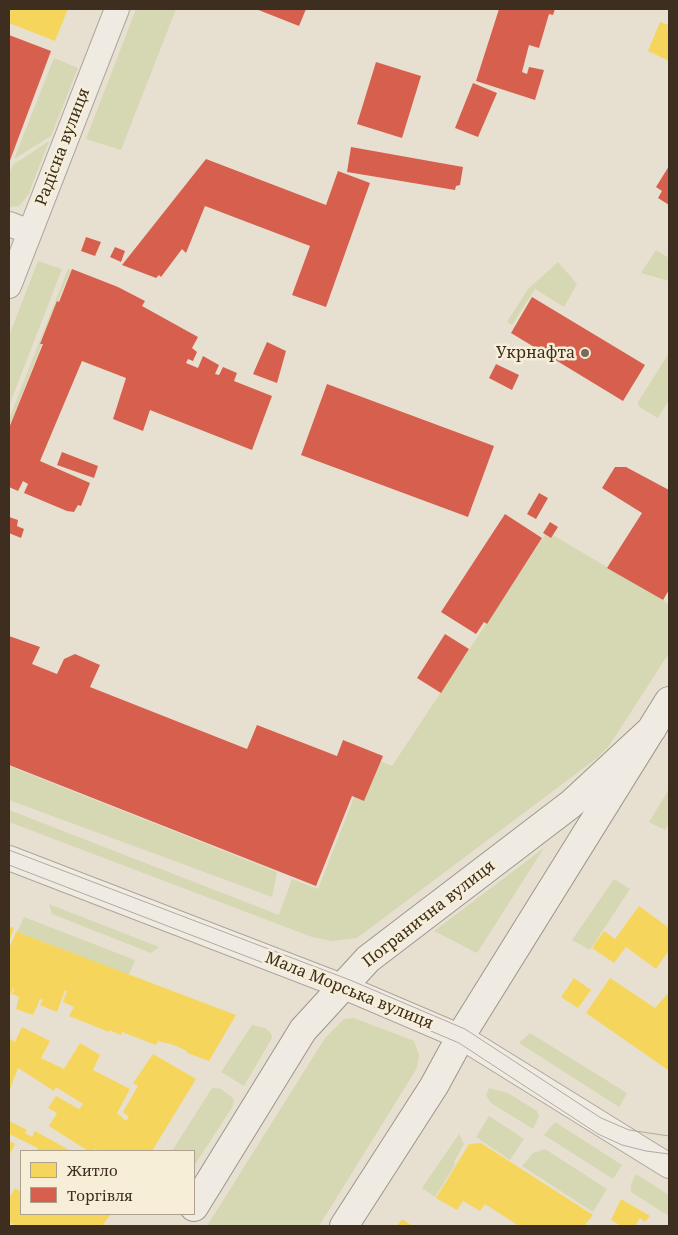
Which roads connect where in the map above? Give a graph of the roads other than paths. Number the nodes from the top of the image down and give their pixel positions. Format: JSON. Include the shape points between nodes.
{"nodes":[{"id":1,"x":117,"y":9,"type":"edge"},
{"id":2,"x":19,"y":228,"type":"edge"},
{"id":3,"x":9,"y":286,"type":"edge"},
{"id":4,"x":669,"y":701,"type":"edge"},
{"id":5,"x":652,"y":729,"type":"junction"},
{"id":6,"x":9,"y":858,"type":"edge"},
{"id":7,"x":344,"y":987,"type":"junction"},
{"id":8,"x":461,"y":1036,"type":"junction"},
{"id":9,"x":669,"y":1166,"type":"edge"},
{"id":10,"x":195,"y":1205,"type":"edge"},
{"id":11,"x":188,"y":1215,"type":"edge"},
{"id":12,"x":182,"y":1226,"type":"edge"},
{"id":13,"x":344,"y":1226,"type":"edge"}],
"edges":[{"from":1,"to":2,"type":"street","name":"Радісна вулиця"},
{"from":2,"to":3,"type":"street","name":"Радісна вулиця"},
{"from":4,"to":5,"type":"main road","name":"Погранична вулиця"},
{"from":5,"to":7,"type":"main road","name":"Погранична вулиця","via":[[571,804],[368,959]]},
{"from":5,"to":8,"type":"main road","name":"Погранична вулиця"},
{"from":6,"to":7,"type":"street","name":"Мала Морська вулиця"},
{"from":7,"to":8,"type":"street","name":"Мала Морська вулиця"},
{"from":7,"to":10,"type":"main road","name":"Погранична вулиця","via":[[303,1030]]},
{"from":8,"to":9,"type":"street","name":"Мала Морська вулиця"},
{"from":8,"to":13,"type":"main road","name":"Погранична вулиця","via":[[434,1086]]},
{"from":11,"to":12,"type":"main road"}]}
